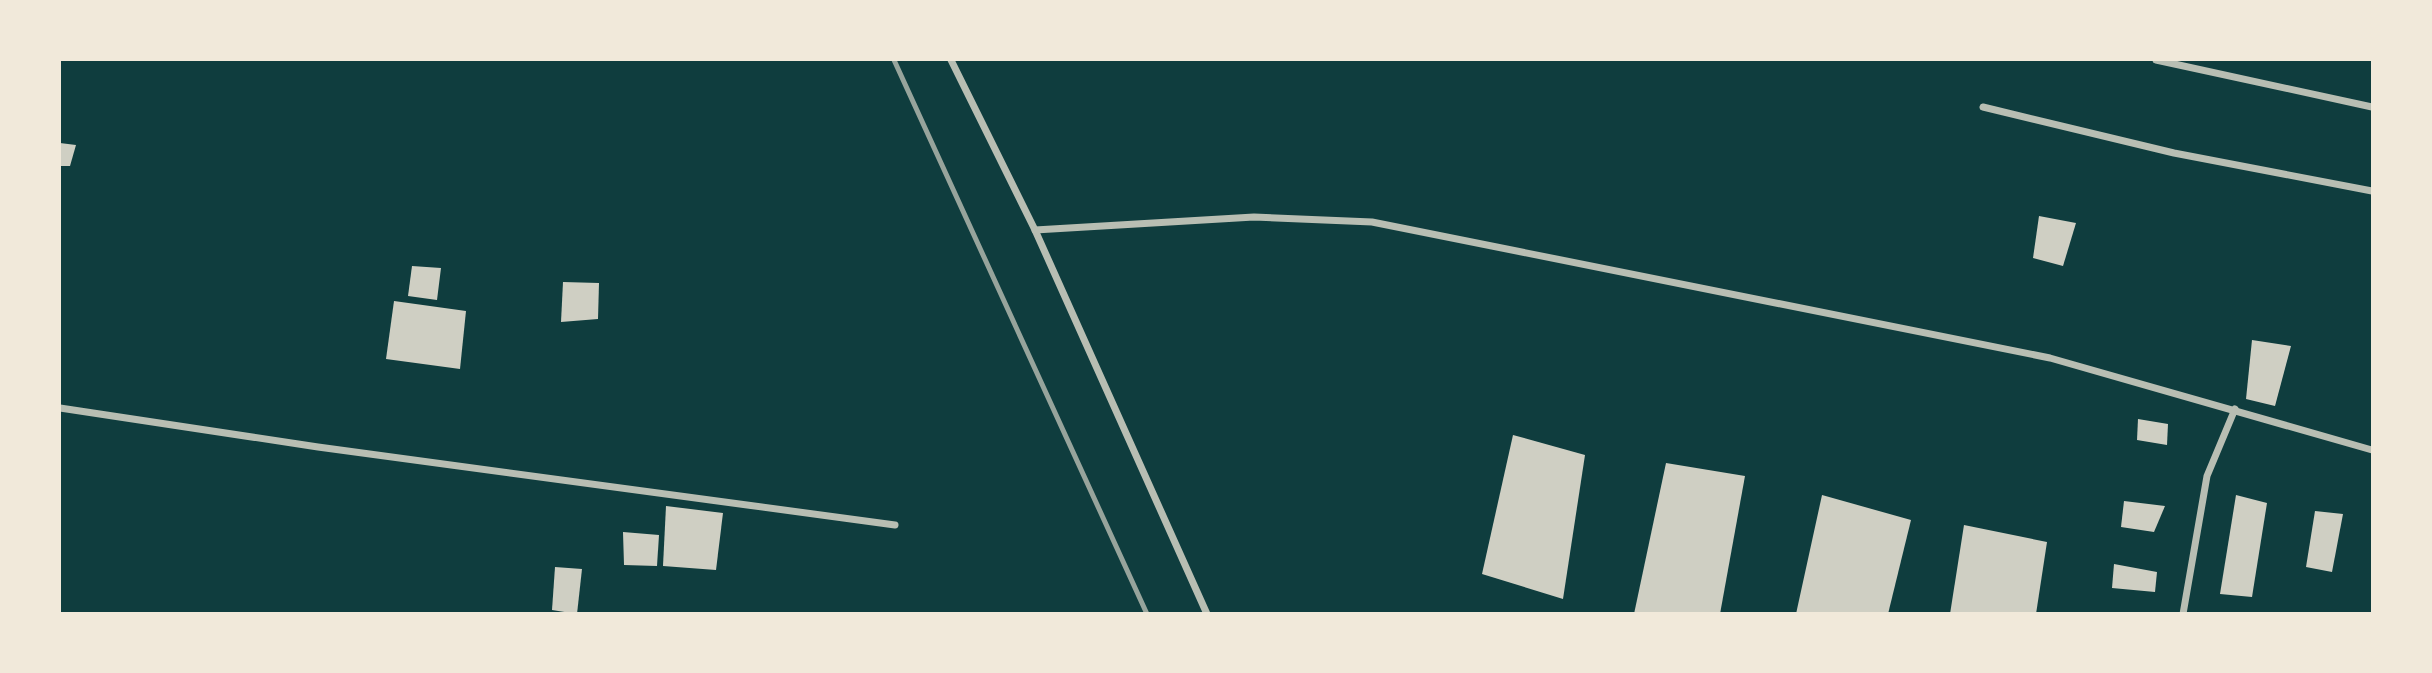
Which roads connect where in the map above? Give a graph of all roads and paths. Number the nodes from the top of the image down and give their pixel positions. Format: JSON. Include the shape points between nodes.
{"nodes":[{"id":1,"x":951,"y":60,"type":"edge"},
{"id":2,"x":2156,"y":60,"type":"edge"},
{"id":3,"x":1983,"y":107,"type":"dead end"},
{"id":4,"x":2372,"y":107,"type":"edge"},
{"id":5,"x":2372,"y":191,"type":"edge"},
{"id":6,"x":1035,"y":230,"type":"junction"},
{"id":7,"x":60,"y":408,"type":"edge"},
{"id":8,"x":2235,"y":409,"type":"junction"},
{"id":9,"x":2372,"y":450,"type":"edge"},
{"id":10,"x":895,"y":525,"type":"dead end"},
{"id":11,"x":1207,"y":614,"type":"edge"},
{"id":12,"x":2183,"y":614,"type":"edge"}],
"edges":[{"from":1,"to":6,"type":"street"},
{"from":2,"to":4,"type":"street"},
{"from":3,"to":5,"type":"street","via":[[2174,153]]},
{"from":6,"to":8,"type":"street","via":[[1254,217],[1372,222],[2050,358]]},
{"from":6,"to":11,"type":"street"},
{"from":7,"to":10,"type":"street"},
{"from":8,"to":9,"type":"street"},
{"from":8,"to":12,"type":"street","via":[[2207,476]]}]}
